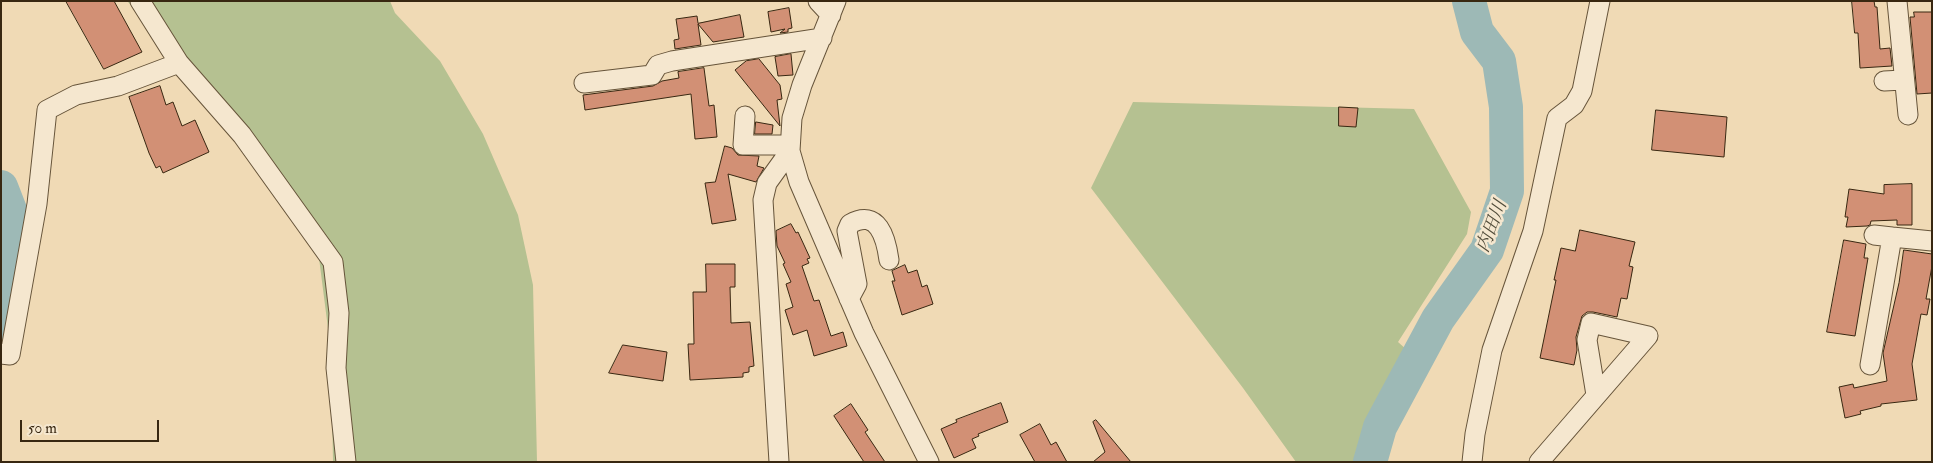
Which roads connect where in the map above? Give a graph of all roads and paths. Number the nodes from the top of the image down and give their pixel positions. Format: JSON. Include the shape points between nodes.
{"nodes":[{"id":1,"x":140,"y":1,"type":"edge"},
{"id":2,"x":1600,"y":1,"type":"edge"},
{"id":3,"x":1897,"y":1,"type":"edge"},
{"id":4,"x":828,"y":6,"type":"edge"},
{"id":5,"x":822,"y":38,"type":"junction"},
{"id":6,"x":179,"y":63,"type":"junction"},
{"id":7,"x":1884,"y":80,"type":"dead end"},
{"id":8,"x":1903,"y":80,"type":"junction"},
{"id":9,"x":584,"y":83,"type":"dead end"},
{"id":10,"x":1908,"y":115,"type":"dead end"},
{"id":11,"x":745,"y":116,"type":"dead end"},
{"id":12,"x":790,"y":148,"type":"junction"},
{"id":13,"x":1932,"y":241,"type":"edge"},
{"id":14,"x":889,"y":260,"type":"dead end"},
{"id":15,"x":850,"y":299,"type":"junction"},
{"id":16,"x":6,"y":354,"type":"edge"},
{"id":17,"x":1870,"y":365,"type":"dead end"},
{"id":18,"x":1596,"y":395,"type":"dead end"},
{"id":19,"x":346,"y":462,"type":"edge"},
{"id":20,"x":780,"y":462,"type":"edge"},
{"id":21,"x":929,"y":462,"type":"edge"},
{"id":22,"x":1472,"y":462,"type":"edge"},
{"id":23,"x":1539,"y":462,"type":"edge"}],
"edges":[{"from":1,"to":6,"type":"street"},
{"from":2,"to":22,"type":"street","via":[[1582,91],[1574,105],[1557,118],[1534,231],[1492,350]]},
{"from":3,"to":8,"type":"street"},
{"from":4,"to":5,"type":"street"},
{"from":5,"to":9,"type":"street","via":[[672,61],[658,65],[652,75]]},
{"from":5,"to":12,"type":"street","via":[[792,118]]},
{"from":6,"to":16,"type":"street","via":[[118,86],[76,95],[48,110],[37,204]]},
{"from":6,"to":19,"type":"street","via":[[242,136],[333,262],[339,313],[336,368]]},
{"from":7,"to":8,"type":"street"},
{"from":8,"to":10,"type":"street"},
{"from":11,"to":12,"type":"street","via":[[744,145]]},
{"from":12,"to":15,"type":"street","via":[[798,182]]},
{"from":12,"to":20,"type":"street","via":[[767,183],[763,200]]},
{"from":13,"to":17,"type":"street","via":[[1883,236]]},
{"from":14,"to":15,"type":"street","via":[[883,234],[875,223],[866,219],[850,224],[847,231],[857,284]]},
{"from":15,"to":21,"type":"street"},
{"from":18,"to":23,"type":"street"}]}
